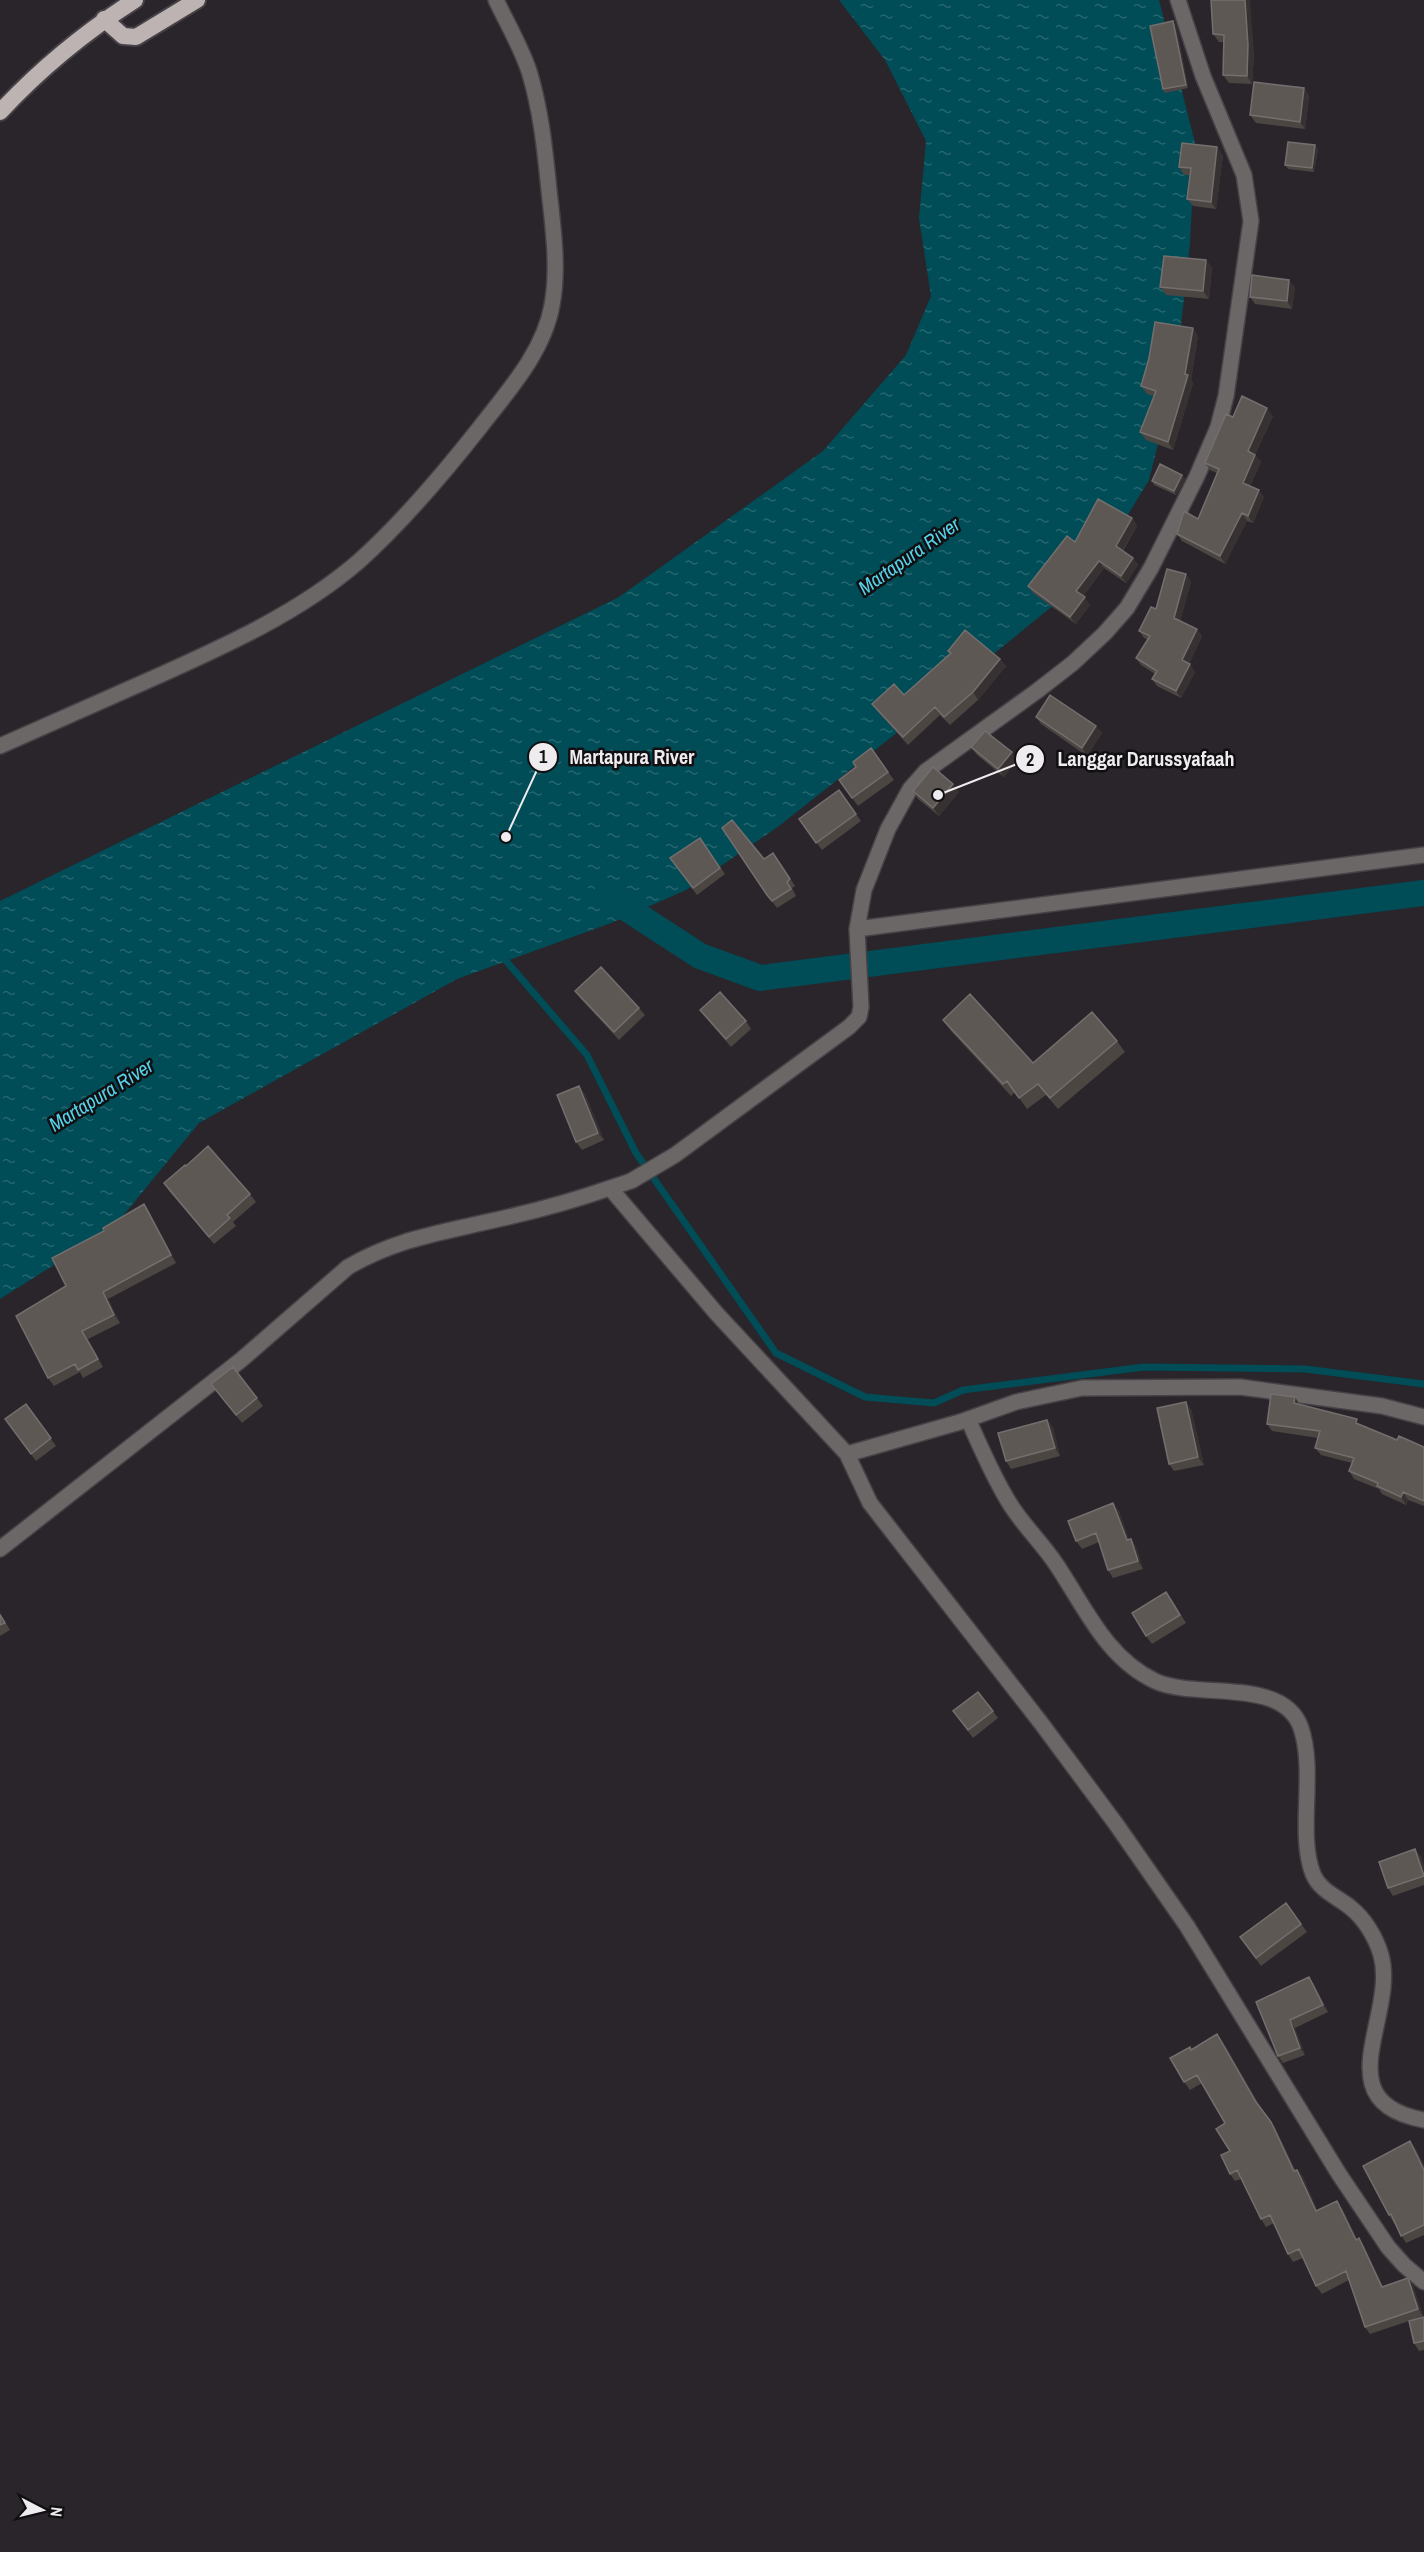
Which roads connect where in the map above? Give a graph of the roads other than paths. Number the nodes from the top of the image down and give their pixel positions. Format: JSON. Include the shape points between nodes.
{"nodes":[{"id":1,"x":135,"y":0,"type":"edge"},
{"id":2,"x":197,"y":0,"type":"edge"},
{"id":3,"x":496,"y":0,"type":"edge"},
{"id":4,"x":1178,"y":0,"type":"edge"},
{"id":5,"x":105,"y":20,"type":"junction"},
{"id":6,"x":0,"y":112,"type":"edge"},
{"id":7,"x":0,"y":746,"type":"edge"},
{"id":8,"x":1424,"y":855,"type":"edge"},
{"id":9,"x":858,"y":934,"type":"junction"},
{"id":10,"x":610,"y":1188,"type":"junction"},
{"id":11,"x":1424,"y":1417,"type":"edge"},
{"id":12,"x":964,"y":1420,"type":"junction"},
{"id":13,"x":846,"y":1454,"type":"junction"},
{"id":14,"x":0,"y":1549,"type":"edge"},
{"id":15,"x":1424,"y":2120,"type":"edge"},
{"id":16,"x":1424,"y":2282,"type":"edge"}],
"edges":[{"from":1,"to":5,"type":"highway"},
{"from":2,"to":5,"type":"highway","via":[[136,37],[123,36]]},
{"from":3,"to":7,"type":"street","via":[[533,87],[543,131],[552,219],[552,306],[546,327],[525,367],[459,454],[388,534],[327,586],[224,646]]},
{"from":4,"to":9,"type":"street","via":[[1203,76],[1244,175],[1251,213],[1226,396],[1218,427],[1151,568],[1127,608],[1073,663],[917,779],[869,872],[858,916]]},
{"from":5,"to":6,"type":"highway","via":[[40,72]]},
{"from":8,"to":9,"type":"street"},
{"from":9,"to":10,"type":"street","via":[[859,1017],[675,1155],[631,1181]]},
{"from":10,"to":13,"type":"street","via":[[717,1314]]},
{"from":10,"to":14,"type":"street","via":[[559,1205],[413,1238],[348,1267],[240,1360]]},
{"from":11,"to":12,"type":"street","via":[[1382,1406],[1240,1388],[1115,1386],[1054,1392]]},
{"from":12,"to":13,"type":"street"},
{"from":12,"to":15,"type":"street","via":[[1012,1507],[1055,1561],[1118,1656],[1155,1681],[1175,1688],[1268,1697],[1281,1703],[1297,1719],[1308,1772],[1309,1855],[1314,1875],[1360,1917],[1380,1952],[1385,1971],[1369,2058],[1372,2087],[1394,2112]]},
{"from":13,"to":16,"type":"street","via":[[870,1503],[1116,1824],[1186,1926],[1388,2247]]}]}
